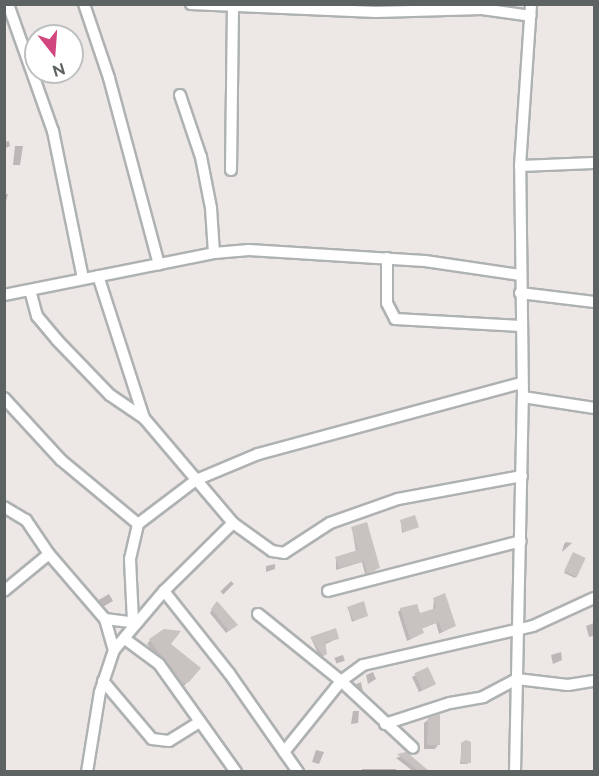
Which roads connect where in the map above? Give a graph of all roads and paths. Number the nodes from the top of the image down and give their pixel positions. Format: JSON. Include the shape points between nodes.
{"nodes":[{"id":1,"x":84,"y":4,"type":"edge"},
{"id":2,"x":191,"y":4,"type":"edge"},
{"id":3,"x":201,"y":5,"type":"edge"},
{"id":4,"x":8,"y":7,"type":"edge"},
{"id":5,"x":233,"y":8,"type":"junction"},
{"id":6,"x":531,"y":10,"type":"edge"},
{"id":7,"x":180,"y":95,"type":"dead end"},
{"id":8,"x":593,"y":161,"type":"edge"},
{"id":9,"x":520,"y":166,"type":"junction"},
{"id":10,"x":231,"y":170,"type":"dead end"},
{"id":11,"x":214,"y":253,"type":"junction"},
{"id":12,"x":387,"y":258,"type":"junction"},
{"id":13,"x":159,"y":264,"type":"junction"},
{"id":14,"x":520,"y":275,"type":"junction"},
{"id":15,"x":98,"y":276,"type":"junction"},
{"id":16,"x":83,"y":279,"type":"junction"},
{"id":17,"x":30,"y":290,"type":"junction"},
{"id":18,"x":520,"y":293,"type":"junction"},
{"id":19,"x":4,"y":295,"type":"edge"},
{"id":20,"x":594,"y":302,"type":"edge"},
{"id":21,"x":521,"y":326,"type":"junction"},
{"id":22,"x":522,"y":383,"type":"junction"},
{"id":23,"x":523,"y":397,"type":"junction"},
{"id":24,"x":4,"y":398,"type":"edge"},
{"id":25,"x":594,"y":408,"type":"edge"},
{"id":26,"x":144,"y":418,"type":"junction"},
{"id":27,"x":522,"y":476,"type":"junction"},
{"id":28,"x":196,"y":480,"type":"junction"},
{"id":29,"x":4,"y":507,"type":"edge"},
{"id":30,"x":233,"y":523,"type":"junction"},
{"id":31,"x":138,"y":524,"type":"junction"},
{"id":32,"x":521,"y":541,"type":"junction"},
{"id":33,"x":49,"y":554,"type":"junction"},
{"id":34,"x":4,"y":591,"type":"edge"},
{"id":35,"x":164,"y":591,"type":"junction"},
{"id":36,"x":328,"y":591,"type":"dead end"},
{"id":37,"x":594,"y":598,"type":"edge"},
{"id":38,"x":258,"y":614,"type":"dead end"},
{"id":39,"x":105,"y":619,"type":"junction"},
{"id":40,"x":136,"y":623,"type":"junction"},
{"id":41,"x":517,"y":630,"type":"junction"},
{"id":42,"x":125,"y":639,"type":"junction"},
{"id":43,"x":114,"y":650,"type":"junction"},
{"id":44,"x":517,"y":679,"type":"junction"},
{"id":45,"x":103,"y":681,"type":"junction"},
{"id":46,"x":341,"y":681,"type":"junction"},
{"id":47,"x":594,"y":681,"type":"edge"},
{"id":48,"x":199,"y":722,"type":"junction"},
{"id":49,"x":385,"y":724,"type":"junction"},
{"id":50,"x":413,"y":748,"type":"dead end"},
{"id":51,"x":284,"y":752,"type":"junction"},
{"id":52,"x":87,"y":771,"type":"edge"},
{"id":53,"x":236,"y":771,"type":"edge"},
{"id":54,"x":298,"y":771,"type":"edge"},
{"id":55,"x":516,"y":771,"type":"edge"}],
"edges":[{"from":1,"to":13,"type":"street","via":[[116,101]]},
{"from":2,"to":3,"type":"street"},
{"from":3,"to":5,"type":"street"},
{"from":4,"to":16,"type":"street","via":[[52,131]]},
{"from":5,"to":6,"type":"street"},
{"from":5,"to":10,"type":"street"},
{"from":6,"to":9,"type":"street"},
{"from":7,"to":11,"type":"street","via":[[201,157],[211,208]]},
{"from":8,"to":9,"type":"street"},
{"from":9,"to":14,"type":"street"},
{"from":11,"to":12,"type":"street","via":[[317,251]]},
{"from":11,"to":13,"type":"street"},
{"from":12,"to":14,"type":"street"},
{"from":12,"to":21,"type":"street","via":[[387,303],[395,319]]},
{"from":13,"to":15,"type":"street"},
{"from":14,"to":18,"type":"street"},
{"from":15,"to":16,"type":"street"},
{"from":15,"to":26,"type":"street"},
{"from":16,"to":17,"type":"street"},
{"from":17,"to":19,"type":"street"},
{"from":17,"to":26,"type":"street","via":[[37,316],[57,340],[110,395]]},
{"from":18,"to":20,"type":"street"},
{"from":18,"to":21,"type":"street"},
{"from":21,"to":22,"type":"street"},
{"from":22,"to":23,"type":"street"},
{"from":22,"to":28,"type":"street","via":[[258,454]]},
{"from":23,"to":25,"type":"street"},
{"from":23,"to":27,"type":"street"},
{"from":24,"to":31,"type":"street","via":[[61,460]]},
{"from":26,"to":28,"type":"street"},
{"from":27,"to":30,"type":"street","via":[[398,499],[330,523],[284,554],[246,536]]},
{"from":27,"to":32,"type":"street"},
{"from":28,"to":30,"type":"street"},
{"from":28,"to":31,"type":"street"},
{"from":29,"to":33,"type":"street","via":[[26,520]]},
{"from":30,"to":35,"type":"street"},
{"from":31,"to":40,"type":"street","via":[[130,559]]},
{"from":32,"to":36,"type":"street"},
{"from":32,"to":41,"type":"street"},
{"from":33,"to":34,"type":"street"},
{"from":33,"to":39,"type":"street"},
{"from":35,"to":40,"type":"street"},
{"from":35,"to":51,"type":"street","via":[[229,673]]},
{"from":37,"to":41,"type":"street","via":[[569,612]]},
{"from":38,"to":46,"type":"street"},
{"from":39,"to":40,"type":"street"},
{"from":39,"to":43,"type":"street"},
{"from":40,"to":42,"type":"street"},
{"from":41,"to":44,"type":"street"},
{"from":41,"to":46,"type":"street","via":[[363,665]]},
{"from":42,"to":43,"type":"street"},
{"from":42,"to":48,"type":"street","via":[[159,664]]},
{"from":43,"to":45,"type":"street"},
{"from":44,"to":47,"type":"street","via":[[568,685]]},
{"from":44,"to":49,"type":"street","via":[[483,697]]},
{"from":44,"to":55,"type":"street"},
{"from":45,"to":48,"type":"street","via":[[152,739],[169,741]]},
{"from":45,"to":52,"type":"street"},
{"from":46,"to":49,"type":"street"},
{"from":46,"to":51,"type":"street"},
{"from":48,"to":53,"type":"street"},
{"from":49,"to":50,"type":"street"},
{"from":51,"to":54,"type":"street"}]}
